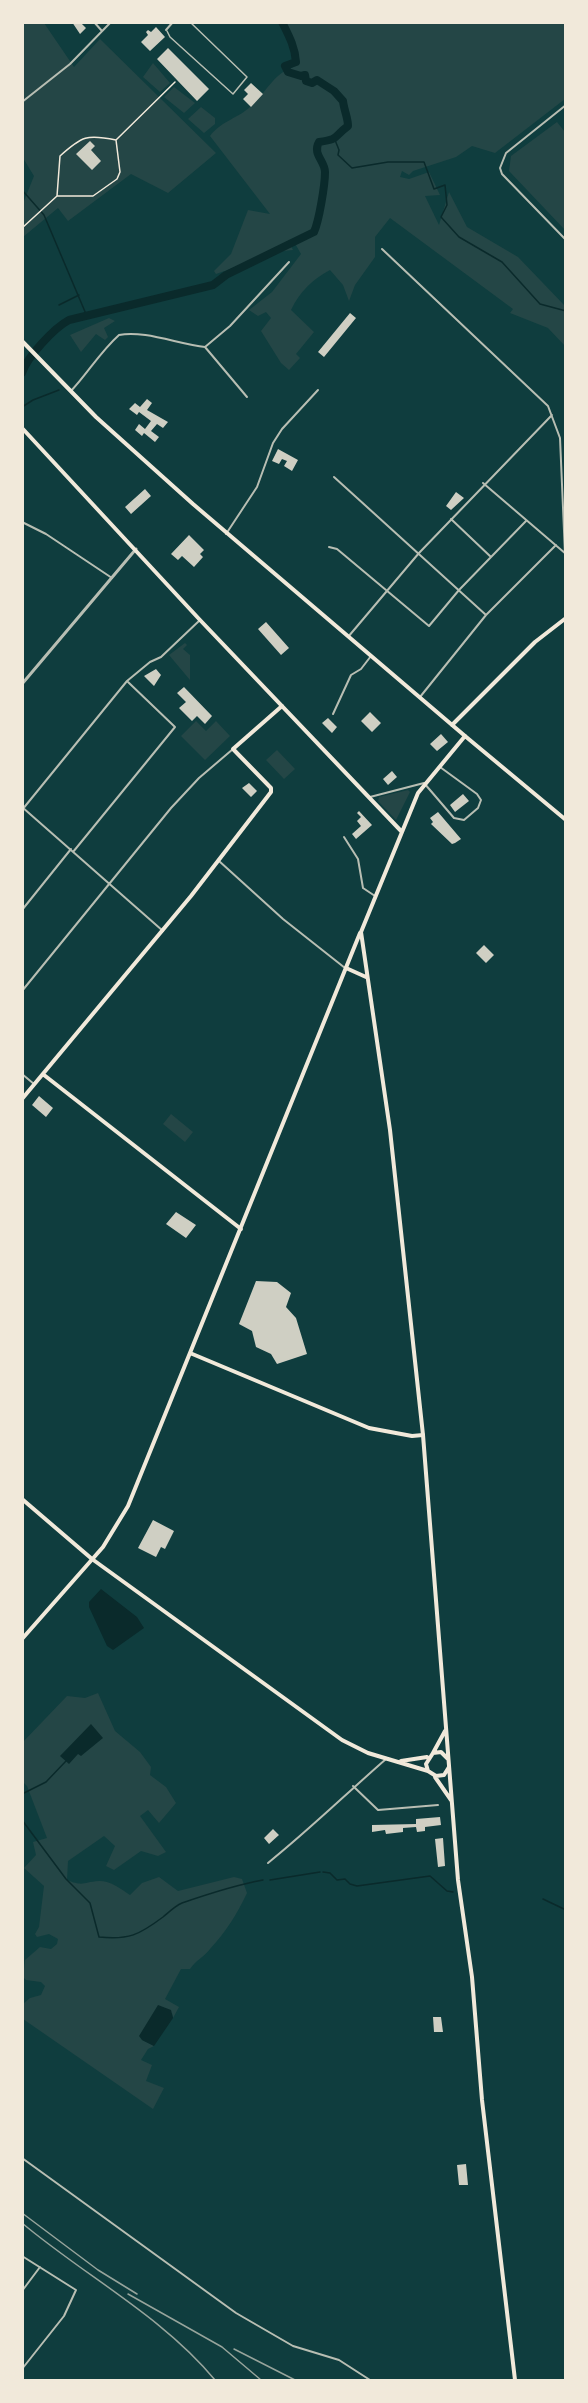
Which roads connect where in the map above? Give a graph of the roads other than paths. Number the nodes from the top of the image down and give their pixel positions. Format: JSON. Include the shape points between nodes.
{"nodes":[{"id":1,"x":94,"y":22,"type":"edge"},
{"id":2,"x":111,"y":22,"type":"edge"},
{"id":3,"x":173,"y":22,"type":"edge"},
{"id":4,"x":190,"y":22,"type":"edge"},
{"id":5,"x":166,"y":30,"type":"joint"},
{"id":6,"x":102,"y":31,"type":"junction"},
{"id":7,"x":22,"y":102,"type":"edge"},
{"id":8,"x":566,"y":105,"type":"edge"},
{"id":9,"x":566,"y":240,"type":"edge"},
{"id":10,"x":382,"y":249,"type":"dead end"},
{"id":11,"x":289,"y":262,"type":"dead end"},
{"id":12,"x":24,"y":342,"type":"edge"},
{"id":13,"x":205,"y":347,"type":"junction"},
{"id":14,"x":318,"y":390,"type":"dead end"},
{"id":15,"x":71,"y":391,"type":"junction"},
{"id":16,"x":247,"y":397,"type":"dead end"},
{"id":17,"x":552,"y":414,"type":"junction"},
{"id":18,"x":22,"y":428,"type":"edge"},
{"id":19,"x":334,"y":477,"type":"dead end"},
{"id":20,"x":483,"y":483,"type":"junction"},
{"id":21,"x":451,"y":519,"type":"junction"},
{"id":22,"x":526,"y":521,"type":"junction"},
{"id":23,"x":22,"y":522,"type":"edge"},
{"id":24,"x":226,"y":534,"type":"junction"},
{"id":25,"x":556,"y":545,"type":"junction"},
{"id":26,"x":329,"y":547,"type":"dead end"},
{"id":27,"x":136,"y":549,"type":"junction"},
{"id":28,"x":419,"y":553,"type":"junction"},
{"id":29,"x":565,"y":554,"type":"edge"},
{"id":30,"x":491,"y":557,"type":"junction"},
{"id":31,"x":112,"y":578,"type":"junction"},
{"id":32,"x":387,"y":590,"type":"junction"},
{"id":33,"x":459,"y":590,"type":"junction"},
{"id":34,"x":486,"y":615,"type":"junction"},
{"id":35,"x":566,"y":618,"type":"edge"},
{"id":36,"x":200,"y":620,"type":"junction"},
{"id":37,"x":348,"y":637,"type":"junction"},
{"id":38,"x":371,"y":656,"type":"junction"},
{"id":39,"x":128,"y":681,"type":"junction"},
{"id":40,"x":22,"y":684,"type":"edge"},
{"id":41,"x":419,"y":697,"type":"junction"},
{"id":42,"x":282,"y":706,"type":"junction"},
{"id":43,"x":333,"y":714,"type":"dead end"},
{"id":44,"x":452,"y":725,"type":"junction"},
{"id":45,"x":465,"y":736,"type":"junction"},
{"id":46,"x":233,"y":750,"type":"junction"},
{"id":47,"x":440,"y":767,"type":"junction"},
{"id":48,"x":424,"y":783,"type":"junction"},
{"id":49,"x":368,"y":797,"type":"junction"},
{"id":50,"x":23,"y":808,"type":"edge"},
{"id":51,"x":566,"y":820,"type":"edge"},
{"id":52,"x":402,"y":832,"type":"junction"},
{"id":53,"x":344,"y":837,"type":"dead end"},
{"id":54,"x":72,"y":851,"type":"junction"},
{"id":55,"x":219,"y":861,"type":"junction"},
{"id":56,"x":110,"y":883,"type":"junction"},
{"id":57,"x":375,"y":896,"type":"junction"},
{"id":58,"x":22,"y":910,"type":"edge"},
{"id":59,"x":163,"y":931,"type":"junction"},
{"id":60,"x":361,"y":932,"type":"junction"},
{"id":61,"x":345,"y":968,"type":"junction"},
{"id":62,"x":366,"y":977,"type":"junction"},
{"id":63,"x":22,"y":991,"type":"edge"},
{"id":64,"x":22,"y":1074,"type":"edge"},
{"id":65,"x":44,"y":1075,"type":"junction"},
{"id":66,"x":35,"y":1086,"type":"junction"},
{"id":67,"x":22,"y":1099,"type":"edge"},
{"id":68,"x":241,"y":1229,"type":"junction"},
{"id":69,"x":190,"y":1353,"type":"junction"},
{"id":70,"x":423,"y":1435,"type":"junction"},
{"id":71,"x":22,"y":1499,"type":"edge"},
{"id":72,"x":92,"y":1559,"type":"junction"},
{"id":73,"x":22,"y":1639,"type":"edge"},
{"id":74,"x":446,"y":1727,"type":"junction"},
{"id":75,"x":433,"y":1753,"type":"junction"},
{"id":76,"x":428,"y":1757,"type":"junction"},
{"id":77,"x":386,"y":1759,"type":"junction"},
{"id":78,"x":449,"y":1759,"type":"junction"},
{"id":79,"x":398,"y":1761,"type":"junction"},
{"id":80,"x":449,"y":1766,"type":"junction"},
{"id":81,"x":428,"y":1771,"type":"junction"},
{"id":82,"x":433,"y":1775,"type":"junction"},
{"id":83,"x":353,"y":1786,"type":"junction"},
{"id":84,"x":453,"y":1804,"type":"junction"},
{"id":85,"x":438,"y":1805,"type":"dead end"},
{"id":86,"x":268,"y":1863,"type":"dead end"},
{"id":87,"x":22,"y":2158,"type":"edge"},
{"id":88,"x":22,"y":2256,"type":"edge"},
{"id":89,"x":40,"y":2267,"type":"junction"},
{"id":90,"x":22,"y":2291,"type":"edge"},
{"id":91,"x":22,"y":2369,"type":"edge"},
{"id":92,"x":370,"y":2380,"type":"edge"},
{"id":93,"x":515,"y":2380,"type":"edge"}],
"edges":[{"from":1,"to":6,"type":"street"},
{"from":2,"to":6,"type":"street"},
{"from":3,"to":5,"type":"street"},
{"from":4,"to":5,"type":"lane","via":[[247,77],[233,94]]},
{"from":6,"to":7,"type":"street","via":[[70,64]]},
{"from":8,"to":9,"type":"street","via":[[506,153],[500,168]]},
{"from":10,"to":17,"type":"street","via":[[545,402]]},
{"from":11,"to":13,"type":"street","via":[[230,326]]},
{"from":12,"to":15,"type":"main road"},
{"from":13,"to":15,"type":"street","via":[[142,333],[119,335]]},
{"from":13,"to":16,"type":"street"},
{"from":14,"to":24,"type":"street","via":[[273,442],[257,487]]},
{"from":15,"to":24,"type":"main road"},
{"from":17,"to":20,"type":"street"},
{"from":17,"to":29,"type":"street","via":[[560,438]]},
{"from":18,"to":27,"type":"main road"},
{"from":19,"to":28,"type":"street"},
{"from":20,"to":21,"type":"street"},
{"from":20,"to":22,"type":"street"},
{"from":21,"to":28,"type":"street"},
{"from":21,"to":30,"type":"street"},
{"from":22,"to":25,"type":"street"},
{"from":22,"to":30,"type":"street"},
{"from":23,"to":31,"type":"street"},
{"from":24,"to":37,"type":"main road"},
{"from":25,"to":29,"type":"street"},
{"from":25,"to":34,"type":"street"},
{"from":26,"to":32,"type":"street","via":[[337,549]]},
{"from":27,"to":31,"type":"street"},
{"from":27,"to":36,"type":"main road"},
{"from":28,"to":32,"type":"street"},
{"from":28,"to":33,"type":"street"},
{"from":30,"to":33,"type":"street"},
{"from":31,"to":40,"type":"street"},
{"from":32,"to":33,"type":"street","via":[[429,626]]},
{"from":32,"to":37,"type":"street"},
{"from":33,"to":34,"type":"street"},
{"from":34,"to":41,"type":"street"},
{"from":35,"to":44,"type":"main road","via":[[535,642]]},
{"from":36,"to":39,"type":"street","via":[[161,657]]},
{"from":36,"to":42,"type":"main road"},
{"from":37,"to":38,"type":"main road"},
{"from":38,"to":41,"type":"main road"},
{"from":38,"to":43,"type":"street","via":[[351,675]]},
{"from":39,"to":50,"type":"street"},
{"from":39,"to":54,"type":"street","via":[[175,727]]},
{"from":41,"to":44,"type":"main road"},
{"from":42,"to":46,"type":"main road"},
{"from":42,"to":49,"type":"main road"},
{"from":44,"to":45,"type":"main road"},
{"from":45,"to":47,"type":"main road"},
{"from":45,"to":51,"type":"main road"},
{"from":46,"to":55,"type":"main road","via":[[271,792]]},
{"from":46,"to":56,"type":"street","via":[[189,787]]},
{"from":47,"to":48,"type":"main road"},
{"from":47,"to":48,"type":"street","via":[[477,794],[481,800],[478,808],[464,820],[454,818]]},
{"from":48,"to":49,"type":"street"},
{"from":48,"to":52,"type":"main road"},
{"from":49,"to":52,"type":"main road"},
{"from":50,"to":54,"type":"street"},
{"from":52,"to":57,"type":"main road"},
{"from":53,"to":57,"type":"street","via":[[358,859],[363,888]]},
{"from":54,"to":56,"type":"street"},
{"from":54,"to":58,"type":"street"},
{"from":55,"to":59,"type":"main road"},
{"from":55,"to":61,"type":"street"},
{"from":56,"to":59,"type":"street"},
{"from":56,"to":63,"type":"street"},
{"from":57,"to":60,"type":"main road"},
{"from":59,"to":65,"type":"main road"},
{"from":60,"to":61,"type":"main road"},
{"from":60,"to":62,"type":"main road"},
{"from":61,"to":62,"type":"main road"},
{"from":61,"to":68,"type":"main road"},
{"from":62,"to":70,"type":"main road","via":[[389,1120]]},
{"from":64,"to":66,"type":"street"},
{"from":65,"to":66,"type":"main road"},
{"from":65,"to":68,"type":"main road"},
{"from":66,"to":67,"type":"main road"},
{"from":68,"to":69,"type":"main road"},
{"from":69,"to":70,"type":"main road","via":[[369,1428]]},
{"from":69,"to":72,"type":"main road","via":[[128,1506]]},
{"from":70,"to":74,"type":"main road"},
{"from":71,"to":72,"type":"main road"},
{"from":72,"to":73,"type":"main road"},
{"from":72,"to":77,"type":"main road","via":[[342,1740]]},
{"from":74,"to":75,"type":"main road"},
{"from":74,"to":78,"type":"main road"},
{"from":75,"to":76,"type":"main road"},
{"from":75,"to":78,"type":"main road"},
{"from":76,"to":79,"type":"main road"},
{"from":76,"to":81,"type":"main road"},
{"from":77,"to":79,"type":"main road"},
{"from":77,"to":83,"type":"street"},
{"from":78,"to":80,"type":"main road"},
{"from":79,"to":81,"type":"main road"},
{"from":80,"to":82,"type":"main road","via":[[444,1775]]},
{"from":80,"to":84,"type":"main road"},
{"from":81,"to":82,"type":"main road"},
{"from":82,"to":84,"type":"main road"},
{"from":83,"to":85,"type":"street","via":[[378,1810]]},
{"from":83,"to":86,"type":"street"},
{"from":84,"to":93,"type":"main road","via":[[458,1880]]},
{"from":87,"to":92,"type":"street","via":[[236,2313],[293,2346],[339,2360]]},
{"from":88,"to":89,"type":"street"},
{"from":89,"to":90,"type":"street"},
{"from":89,"to":91,"type":"street","via":[[76,2290],[64,2316]]}]}
